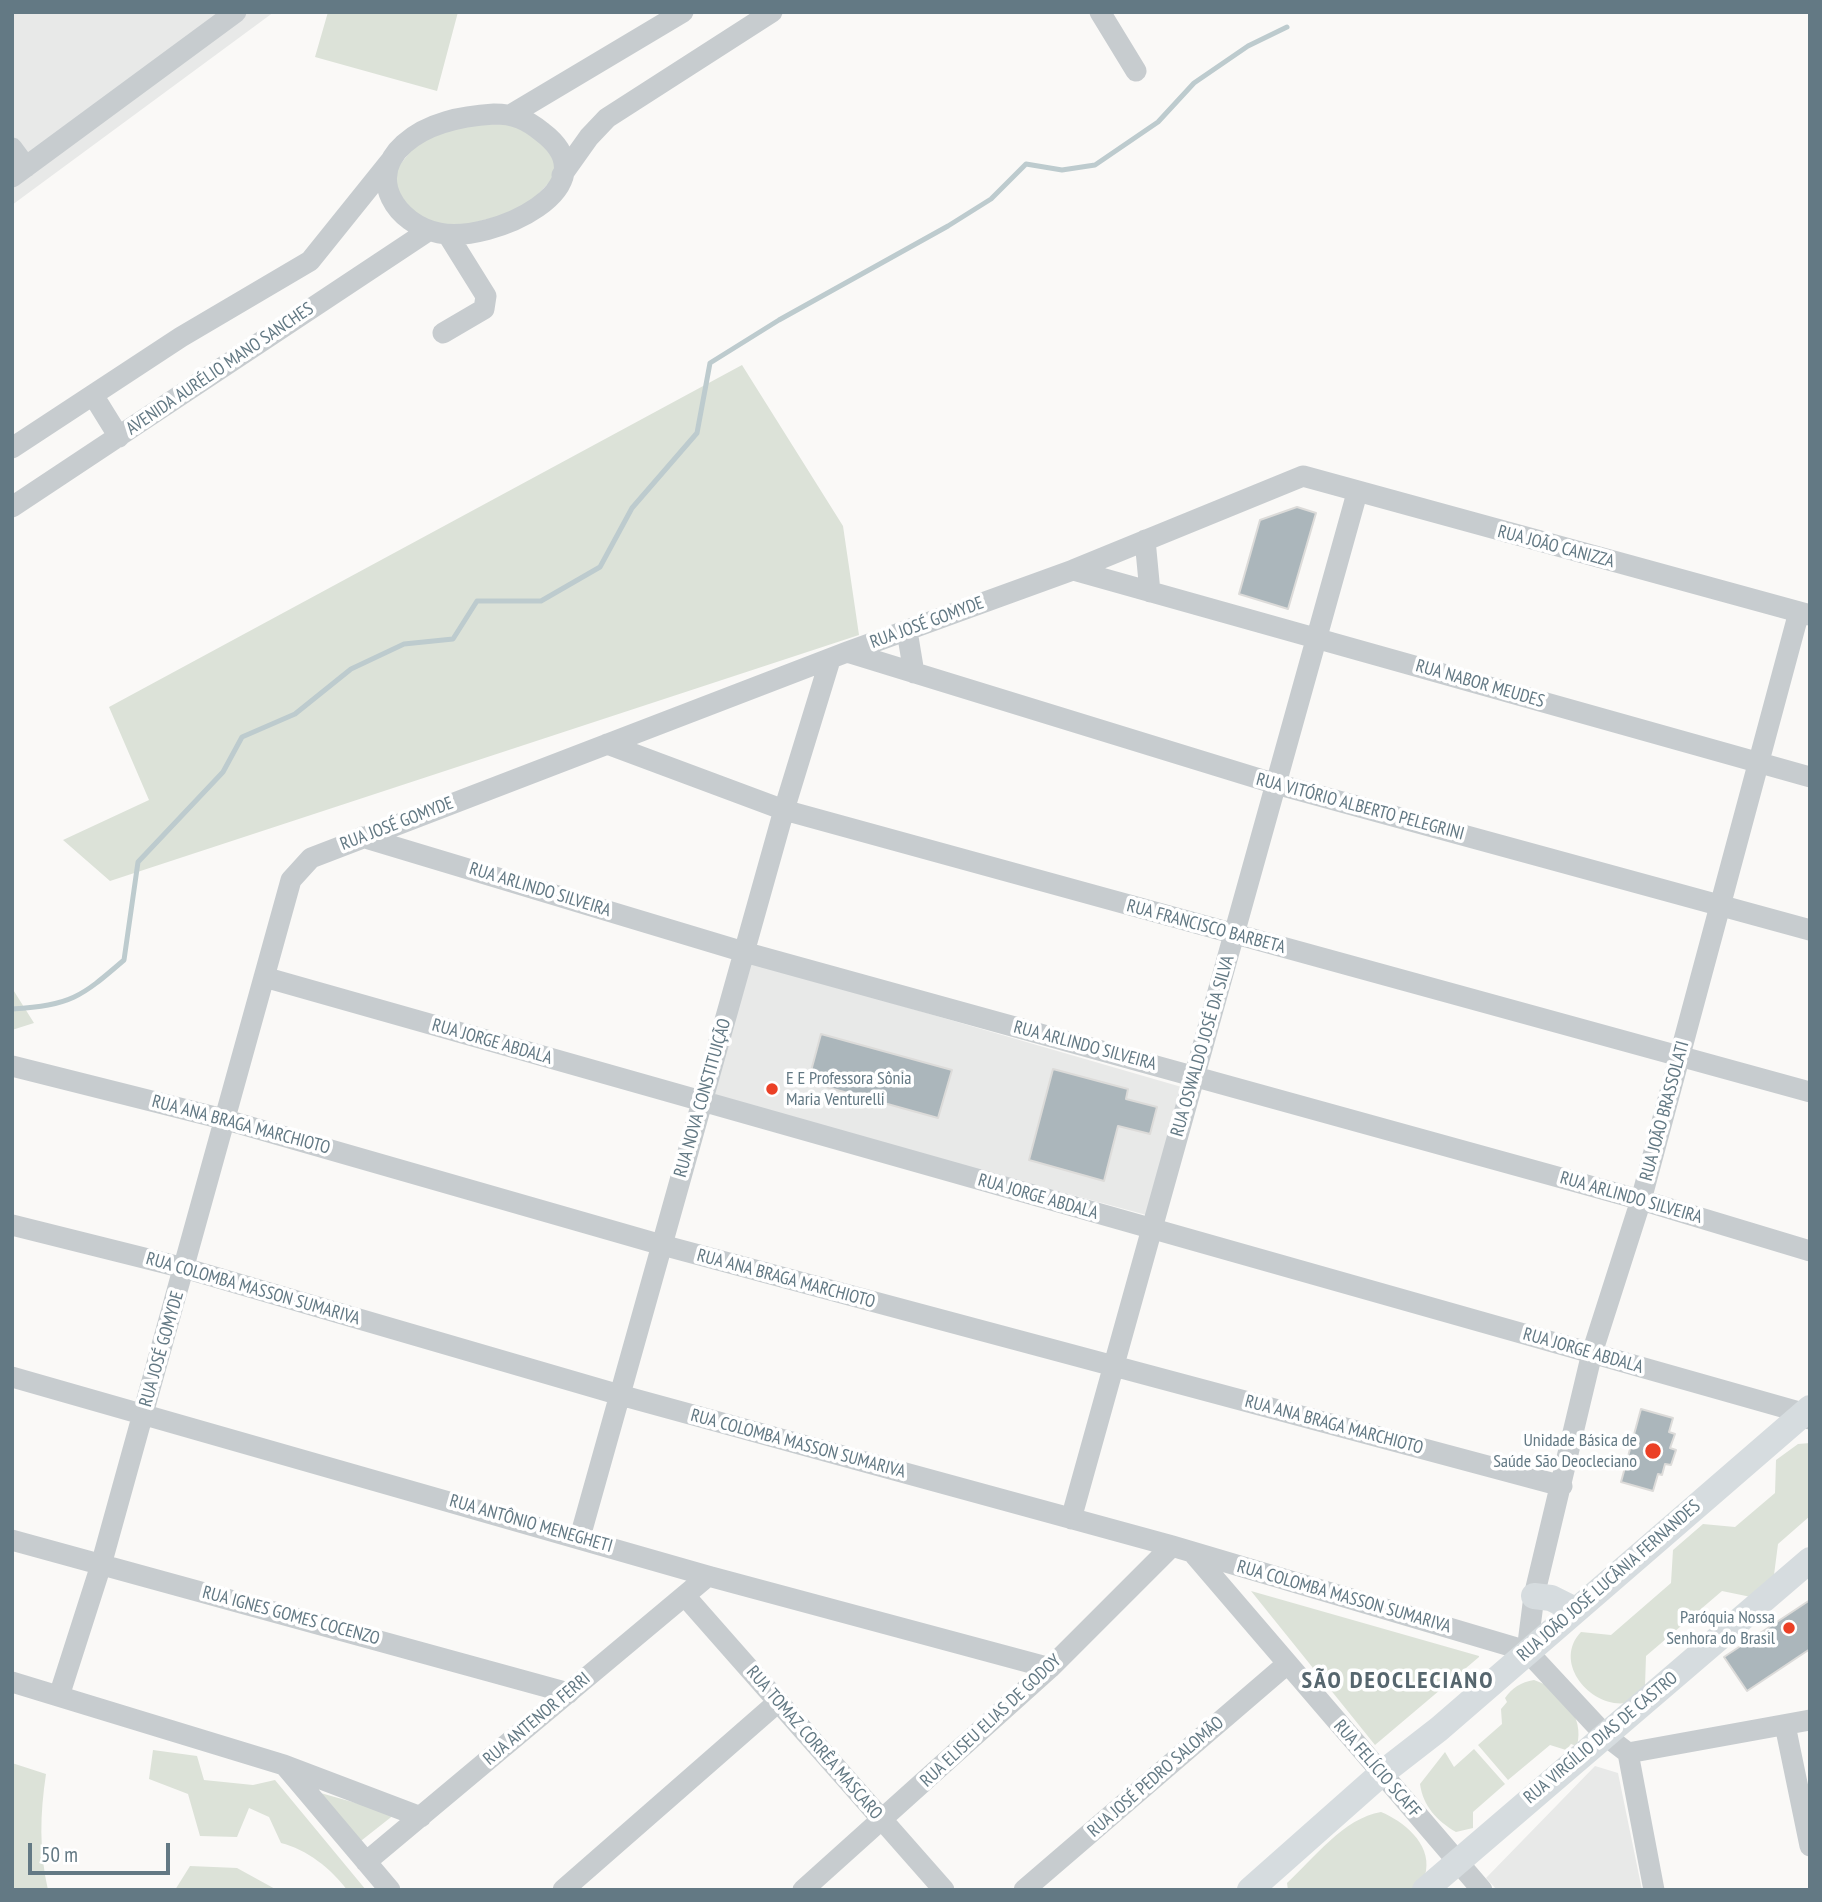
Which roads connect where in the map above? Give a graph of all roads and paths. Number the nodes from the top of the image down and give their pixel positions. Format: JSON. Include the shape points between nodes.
{"nodes":[{"id":1,"x":236,"y":12,"type":"edge"},
{"id":2,"x":683,"y":12,"type":"edge"},
{"id":3,"x":772,"y":12,"type":"edge"},
{"id":4,"x":1100,"y":12,"type":"edge"},
{"id":5,"x":1136,"y":71,"type":"dead end"},
{"id":6,"x":512,"y":114,"type":"junction"},
{"id":7,"x":12,"y":148,"type":"edge"},
{"id":8,"x":392,"y":159,"type":"junction"},
{"id":9,"x":19,"y":172,"type":"edge"},
{"id":10,"x":562,"y":175,"type":"junction"},
{"id":11,"x":438,"y":233,"type":"junction"},
{"id":12,"x":443,"y":333,"type":"dead end"},
{"id":13,"x":93,"y":395,"type":"junction"},
{"id":14,"x":119,"y":437,"type":"junction"},
{"id":15,"x":12,"y":448,"type":"edge"},
{"id":16,"x":1303,"y":476,"type":"joint"},
{"id":17,"x":1357,"y":492,"type":"junction"},
{"id":18,"x":12,"y":507,"type":"edge"},
{"id":19,"x":1145,"y":540,"type":"junction"},
{"id":20,"x":1073,"y":570,"type":"junction"},
{"id":21,"x":1150,"y":592,"type":"junction"},
{"id":22,"x":1804,"y":614,"type":"edge"},
{"id":23,"x":907,"y":631,"type":"junction"},
{"id":24,"x":1316,"y":638,"type":"junction"},
{"id":25,"x":839,"y":656,"type":"junction"},
{"id":26,"x":914,"y":673,"type":"junction"},
{"id":27,"x":607,"y":744,"type":"junction"},
{"id":28,"x":1759,"y":762,"type":"junction"},
{"id":29,"x":1810,"y":777,"type":"edge"},
{"id":30,"x":1276,"y":784,"type":"junction"},
{"id":31,"x":784,"y":810,"type":"junction"},
{"id":32,"x":362,"y":836,"type":"junction"},
{"id":33,"x":1720,"y":905,"type":"junction"},
{"id":34,"x":1810,"y":930,"type":"edge"},
{"id":35,"x":1234,"y":935,"type":"junction"},
{"id":36,"x":744,"y":952,"type":"junction"},
{"id":37,"x":264,"y":977,"type":"junction"},
{"id":38,"x":1680,"y":1055,"type":"junction"},
{"id":39,"x":12,"y":1066,"type":"edge"},
{"id":40,"x":1194,"y":1076,"type":"junction"},
{"id":41,"x":1810,"y":1092,"type":"edge"},
{"id":42,"x":702,"y":1102,"type":"junction"},
{"id":43,"x":223,"y":1119,"type":"junction"},
{"id":44,"x":1641,"y":1200,"type":"junction"},
{"id":45,"x":12,"y":1225,"type":"edge"},
{"id":46,"x":1152,"y":1229,"type":"junction"},
{"id":47,"x":662,"y":1245,"type":"junction"},
{"id":48,"x":1810,"y":1251,"type":"edge"},
{"id":49,"x":184,"y":1268,"type":"junction"},
{"id":50,"x":1592,"y":1353,"type":"junction"},
{"id":51,"x":1113,"y":1367,"type":"junction"},
{"id":52,"x":12,"y":1377,"type":"edge"},
{"id":53,"x":620,"y":1395,"type":"junction"},
{"id":54,"x":1808,"y":1414,"type":"edge"},
{"id":55,"x":143,"y":1415,"type":"junction"},
{"id":56,"x":1562,"y":1486,"type":"junction"},
{"id":57,"x":1071,"y":1519,"type":"junction"},
{"id":58,"x":580,"y":1537,"type":"junction"},
{"id":59,"x":12,"y":1540,"type":"edge"},
{"id":60,"x":1182,"y":1549,"type":"junction"},
{"id":61,"x":1810,"y":1560,"type":"edge"},
{"id":62,"x":102,"y":1564,"type":"junction"},
{"id":63,"x":708,"y":1576,"type":"junction"},
{"id":64,"x":685,"y":1595,"type":"junction"},
{"id":65,"x":1534,"y":1596,"type":"junction"},
{"id":66,"x":1575,"y":1610,"type":"junction"},
{"id":67,"x":1527,"y":1651,"type":"junction"},
{"id":68,"x":1287,"y":1664,"type":"junction"},
{"id":69,"x":1050,"y":1668,"type":"junction"},
{"id":70,"x":12,"y":1682,"type":"edge"},
{"id":71,"x":569,"y":1693,"type":"junction"},
{"id":72,"x":59,"y":1696,"type":"junction"},
{"id":73,"x":778,"y":1702,"type":"junction"},
{"id":74,"x":1810,"y":1720,"type":"edge"},
{"id":75,"x":1785,"y":1725,"type":"junction"},
{"id":76,"x":1606,"y":1735,"type":"junction"},
{"id":77,"x":1628,"y":1753,"type":"junction"},
{"id":78,"x":284,"y":1765,"type":"junction"},
{"id":79,"x":1381,"y":1774,"type":"junction"},
{"id":80,"x":421,"y":1817,"type":"junction"},
{"id":81,"x":883,"y":1820,"type":"junction"},
{"id":82,"x":1810,"y":1846,"type":"edge"},
{"id":83,"x":366,"y":1862,"type":"junction"},
{"id":84,"x":1457,"y":1862,"type":"junction"},
{"id":85,"x":390,"y":1890,"type":"edge"},
{"id":86,"x":563,"y":1890,"type":"edge"},
{"id":87,"x":803,"y":1890,"type":"edge"},
{"id":88,"x":944,"y":1890,"type":"edge"},
{"id":89,"x":1024,"y":1890,"type":"edge"},
{"id":90,"x":1250,"y":1890,"type":"edge"},
{"id":91,"x":1425,"y":1890,"type":"edge"},
{"id":92,"x":1482,"y":1890,"type":"edge"},
{"id":93,"x":1654,"y":1890,"type":"edge"}],
"edges":[{"from":1,"to":9,"type":"street"},
{"from":2,"to":6,"type":"street"},
{"from":3,"to":10,"type":"street","via":[[607,118]]},
{"from":4,"to":5,"type":"street"},
{"from":6,"to":8,"type":"street","via":[[453,120],[414,137]]},
{"from":6,"to":10,"type":"street","via":[[552,141],[562,159]]},
{"from":7,"to":9,"type":"street"},
{"from":8,"to":11,"type":"street","via":[[386,180],[390,200],[401,215]]},
{"from":8,"to":13,"type":"street","via":[[310,261]]},
{"from":10,"to":11,"type":"street","via":[[541,206],[509,225]]},
{"from":11,"to":12,"type":"street","via":[[486,296],[484,309]]},
{"from":11,"to":14,"type":"street","name":"AVENIDA AURÉLIO MANO SANCHES"},
{"from":13,"to":14,"type":"street"},
{"from":13,"to":15,"type":"street"},
{"from":14,"to":18,"type":"street","name":"AVENIDA AURÉLIO MANO SANCHES"},
{"from":16,"to":17,"type":"street","name":"RUA JOÃO CANIZZA"},
{"from":16,"to":19,"type":"street","name":"RUA JOSÉ GOMYDE"},
{"from":17,"to":22,"type":"street","name":"RUA JOÃO CANIZZA"},
{"from":17,"to":24,"type":"street","name":"RUA OSWALDO JOSÉ DA SILVA"},
{"from":19,"to":20,"type":"street","name":"RUA JOSÉ GOMYDE"},
{"from":19,"to":21,"type":"street"},
{"from":20,"to":21,"type":"street","name":"RUA NABOR MEUDES"},
{"from":20,"to":23,"type":"street","name":"RUA JOSÉ GOMYDE"},
{"from":21,"to":24,"type":"street","name":"RUA NABOR MEUDES"},
{"from":22,"to":28,"type":"street","name":"RUA JOÃO BRASSOLATI"},
{"from":23,"to":25,"type":"street","name":"RUA JOSÉ GOMYDE"},
{"from":23,"to":26,"type":"street"},
{"from":24,"to":28,"type":"street","name":"RUA NABOR MEUDES"},
{"from":24,"to":30,"type":"street","name":"RUA OSWALDO JOSÉ DA SILVA"},
{"from":25,"to":26,"type":"street","name":"RUA VITÓRIO ALBERTO PELEGRINI"},
{"from":25,"to":27,"type":"street","name":"RUA JOSÉ GOMYDE"},
{"from":25,"to":31,"type":"street","name":"RUA NOVA CONSTITUIÇÃO"},
{"from":26,"to":30,"type":"street","name":"RUA VITÓRIO ALBERTO PELEGRINI"},
{"from":27,"to":31,"type":"street","name":"RUA FRANCISCO BARBETA"},
{"from":27,"to":32,"type":"street","name":"RUA JOSÉ GOMYDE"},
{"from":28,"to":29,"type":"street","name":"RUA NABOR MEUDES"},
{"from":28,"to":33,"type":"street","name":"RUA JOÃO BRASSOLATI"},
{"from":30,"to":33,"type":"street","name":"RUA VITÓRIO ALBERTO PELEGRINI"},
{"from":30,"to":35,"type":"street","name":"RUA OSWALDO JOSÉ DA SILVA"},
{"from":31,"to":35,"type":"street","name":"RUA FRANCISCO BARBETA"},
{"from":31,"to":36,"type":"street","name":"RUA NOVA CONSTITUIÇÃO"},
{"from":32,"to":36,"type":"street","name":"RUA ARLINDO SILVEIRA"},
{"from":32,"to":37,"type":"street","name":"RUA JOSÉ GOMYDE","via":[[299,868],[291,880]]},
{"from":33,"to":34,"type":"street","name":"RUA VITÓRIO ALBERTO PELEGRINI"},
{"from":33,"to":38,"type":"street","name":"RUA JOÃO BRASSOLATI"},
{"from":35,"to":38,"type":"street","name":"RUA FRANCISCO BARBETA"},
{"from":35,"to":40,"type":"street","name":"RUA OSWALDO JOSÉ DA SILVA"},
{"from":36,"to":40,"type":"street","name":"RUA ARLINDO SILVEIRA"},
{"from":36,"to":42,"type":"street","name":"RUA NOVA CONSTITUIÇÃO"},
{"from":37,"to":42,"type":"street","name":"RUA JORGE ABDALA"},
{"from":37,"to":43,"type":"street","name":"RUA JOSÉ GOMYDE"},
{"from":38,"to":41,"type":"street","name":"RUA FRANCISCO BARBETA"},
{"from":38,"to":44,"type":"street","name":"RUA JOÃO BRASSOLATI"},
{"from":39,"to":43,"type":"street","name":"RUA ANA BRAGA MARCHIOTO"},
{"from":40,"to":44,"type":"street","name":"RUA ARLINDO SILVEIRA"},
{"from":40,"to":46,"type":"street","name":"RUA OSWALDO JOSÉ DA SILVA"},
{"from":42,"to":46,"type":"street","name":"RUA JORGE ABDALA"},
{"from":42,"to":47,"type":"street","name":"RUA NOVA CONSTITUIÇÃO"},
{"from":43,"to":47,"type":"street","name":"RUA ANA BRAGA MARCHIOTO"},
{"from":43,"to":49,"type":"street","name":"RUA JOSÉ GOMYDE"},
{"from":44,"to":48,"type":"street","name":"RUA ARLINDO SILVEIRA"},
{"from":44,"to":50,"type":"street","name":"RUA JOÃO BRASSOLATI"},
{"from":45,"to":49,"type":"street","name":"RUA COLOMBA MASSON SUMARIVA"},
{"from":46,"to":50,"type":"street","name":"RUA JORGE ABDALA"},
{"from":46,"to":51,"type":"street","name":"RUA OSWALDO JOSÉ DA SILVA"},
{"from":47,"to":51,"type":"street","name":"RUA ANA BRAGA MARCHIOTO"},
{"from":47,"to":53,"type":"street","name":"RUA NOVA CONSTITUIÇÃO"},
{"from":49,"to":53,"type":"street","name":"RUA COLOMBA MASSON SUMARIVA"},
{"from":49,"to":55,"type":"street","name":"RUA JOSÉ GOMYDE"},
{"from":50,"to":54,"type":"street","name":"RUA JORGE ABDALA"},
{"from":50,"to":56,"type":"street","name":"RUA JOÃO BRASSOLATI"},
{"from":51,"to":56,"type":"street","name":"RUA ANA BRAGA MARCHIOTO"},
{"from":51,"to":57,"type":"street","name":"RUA OSWALDO JOSÉ DA SILVA"},
{"from":52,"to":55,"type":"street","name":"RUA ANTÔNIO MENEGHETI"},
{"from":53,"to":57,"type":"street","name":"RUA COLOMBA MASSON SUMARIVA"},
{"from":53,"to":58,"type":"street","name":"RUA NOVA CONSTITUIÇÃO"},
{"from":54,"to":66,"type":"main road","name":"RUA JOÃO JOSÉ LUCÂNIA FERNANDES"},
{"from":55,"to":58,"type":"street","name":"RUA ANTÔNIO MENEGHETI"},
{"from":55,"to":62,"type":"street","name":"RUA JOSÉ GOMYDE"},
{"from":56,"to":65,"type":"street","name":"RUA JOÃO BRASSOLATI"},
{"from":57,"to":60,"type":"street","name":"RUA COLOMBA MASSON SUMARIVA"},
{"from":58,"to":63,"type":"street","name":"RUA ANTÔNIO MENEGHETI"},
{"from":59,"to":62,"type":"street","name":"RUA IGNES GOMES COCENZO"},
{"from":60,"to":67,"type":"street","name":"RUA COLOMBA MASSON SUMARIVA"},
{"from":60,"to":68,"type":"street","name":"RUA FELÍCIO SCAFF"},
{"from":60,"to":69,"type":"street","name":"RUA ELISEU ELIAS DE GODOY"},
{"from":61,"to":76,"type":"main road","name":"RUA VIRGÍLIO DIAS DE CASTRO"},
{"from":62,"to":71,"type":"street","name":"RUA IGNES GOMES COCENZO"},
{"from":62,"to":72,"type":"street","name":"RUA JOSÉ GOMYDE"},
{"from":63,"to":64,"type":"street","name":"RUA ANTENOR FERRI"},
{"from":63,"to":69,"type":"street","name":"RUA ANTÔNIO MENEGHETI"},
{"from":64,"to":71,"type":"street","name":"RUA ANTENOR FERRI"},
{"from":64,"to":73,"type":"street","name":"RUA TOMAZ CORRÊA MASCARO"},
{"from":65,"to":66,"type":"main road","via":[[1551,1598]]},
{"from":65,"to":67,"type":"street","name":"RUA JOÃO BRASSOLATI"},
{"from":66,"to":67,"type":"main road","name":"RUA JOÃO JOSÉ LUCÂNIA FERNANDES"},
{"from":67,"to":76,"type":"street"},
{"from":67,"to":79,"type":"main road","name":"RUA JOÃO JOSÉ LUCÂNIA FERNANDES","via":[[1439,1730]]},
{"from":68,"to":79,"type":"street","name":"RUA FELÍCIO SCAFF"},
{"from":68,"to":89,"type":"street","name":"RUA JOSÉ PEDRO SALOMÃO"},
{"from":69,"to":81,"type":"street","name":"RUA ELISEU ELIAS DE GODOY"},
{"from":70,"to":72,"type":"street"},
{"from":71,"to":80,"type":"street","name":"RUA ANTENOR FERRI"},
{"from":72,"to":78,"type":"street"},
{"from":73,"to":81,"type":"street","name":"RUA TOMAZ CORRÊA MASCARO"},
{"from":73,"to":86,"type":"street"},
{"from":74,"to":75,"type":"street"},
{"from":75,"to":77,"type":"street"},
{"from":75,"to":82,"type":"street"},
{"from":76,"to":77,"type":"street"},
{"from":76,"to":84,"type":"main road","name":"RUA VIRGÍLIO DIAS DE CASTRO"},
{"from":77,"to":93,"type":"street"},
{"from":78,"to":80,"type":"street"},
{"from":78,"to":83,"type":"street"},
{"from":79,"to":84,"type":"street","name":"RUA FELÍCIO SCAFF"},
{"from":79,"to":90,"type":"main road","name":"RUA JOÃO JOSÉ LUCÂNIA FERNANDES"},
{"from":80,"to":83,"type":"street","name":"RUA ANTENOR FERRI"},
{"from":81,"to":87,"type":"street","name":"RUA ELISEU ELIAS DE GODOY"},
{"from":81,"to":88,"type":"street","name":"RUA TOMAZ CORRÊA MASCARO"},
{"from":83,"to":85,"type":"street"},
{"from":84,"to":91,"type":"main road","name":"RUA VIRGÍLIO DIAS DE CASTRO"},
{"from":84,"to":92,"type":"street","name":"RUA FELÍCIO SCAFF"}]}
